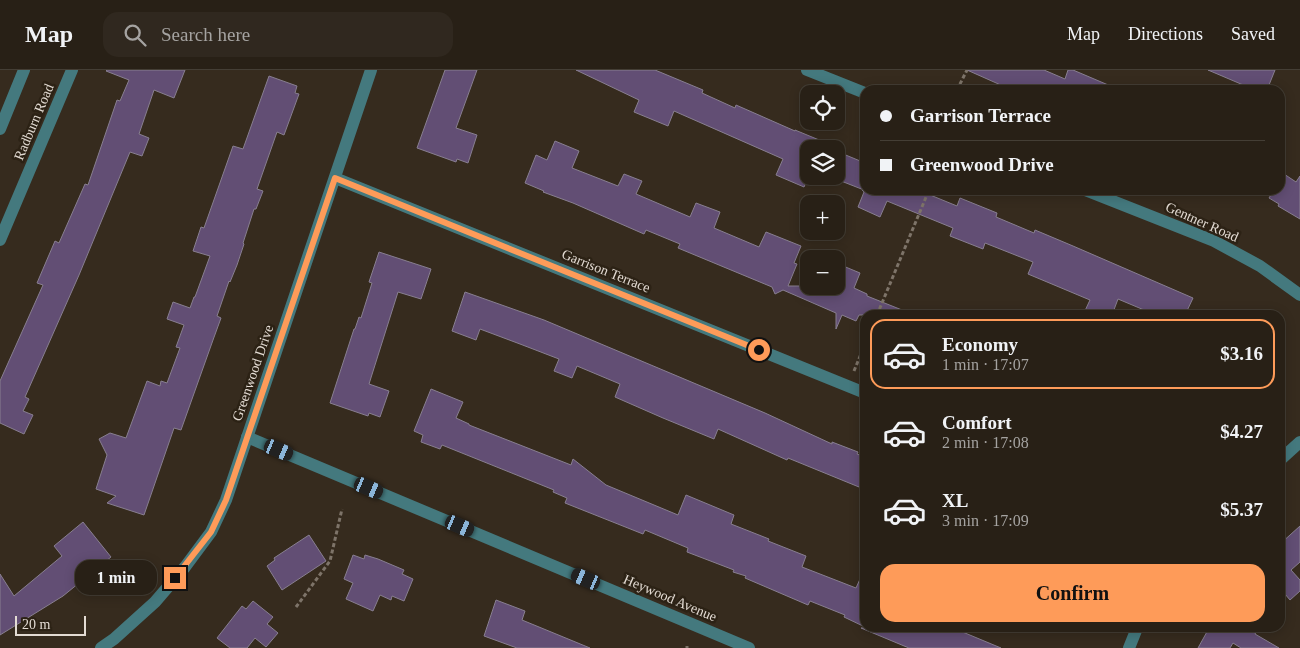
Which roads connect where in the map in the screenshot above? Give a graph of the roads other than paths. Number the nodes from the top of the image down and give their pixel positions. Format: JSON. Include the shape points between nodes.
{"nodes":[{"id":1,"x":24,"y":70,"type":"edge"},
{"id":2,"x":72,"y":70,"type":"edge"},
{"id":3,"x":371,"y":70,"type":"edge"},
{"id":4,"x":807,"y":70,"type":"edge"},
{"id":5,"x":860,"y":91,"type":"edge"},
{"id":6,"x":0,"y":129,"type":"edge"},
{"id":7,"x":335,"y":178,"type":"junction"},
{"id":8,"x":1098,"y":195,"type":"edge"},
{"id":9,"x":0,"y":240,"type":"edge"},
{"id":10,"x":1300,"y":295,"type":"edge"},
{"id":11,"x":860,"y":391,"type":"edge"},
{"id":12,"x":247,"y":437,"type":"junction"},
{"id":13,"x":1300,"y":442,"type":"edge"},
{"id":14,"x":1285,"y":456,"type":"edge"},
{"id":15,"x":1135,"y":632,"type":"edge"},
{"id":16,"x":101,"y":648,"type":"edge"},
{"id":17,"x":749,"y":648,"type":"edge"},
{"id":18,"x":1129,"y":648,"type":"edge"}],
"edges":[{"from":1,"to":6,"type":"street","name":"Radburn Road"},
{"from":2,"to":9,"type":"street","name":"Radburn Road"},
{"from":3,"to":7,"type":"street","name":"Greenwood Drive"},
{"from":4,"to":5,"type":"street"},
{"from":7,"to":11,"type":"street","name":"Garrison Terrace"},
{"from":7,"to":12,"type":"street","name":"Greenwood Drive"},
{"from":8,"to":10,"type":"street","name":"Gentner Road","via":[[1214,241],[1260,266]]},
{"from":12,"to":16,"type":"street","name":"Greenwood Drive","via":[[226,500],[211,532],[154,602]]},
{"from":12,"to":17,"type":"street","name":"Heywood Avenue"},
{"from":13,"to":14,"type":"street"},
{"from":15,"to":18,"type":"street"}]}
